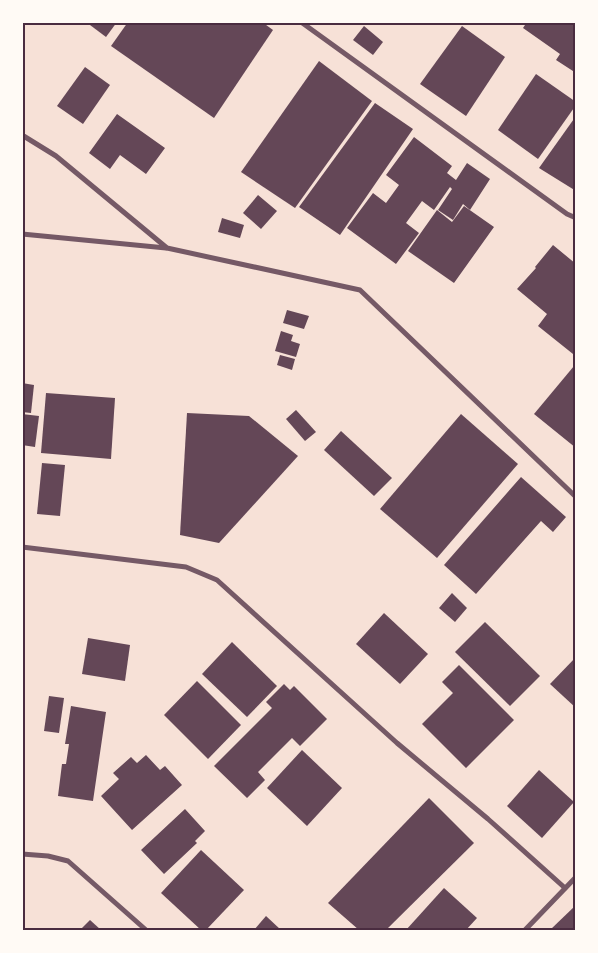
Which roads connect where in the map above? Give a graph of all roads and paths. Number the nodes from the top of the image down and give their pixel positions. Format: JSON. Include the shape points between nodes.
{"nodes":[{"id":1,"x":301,"y":22,"type":"edge"},
{"id":2,"x":22,"y":135,"type":"edge"},
{"id":3,"x":576,"y":218,"type":"edge"},
{"id":4,"x":22,"y":234,"type":"edge"},
{"id":5,"x":166,"y":248,"type":"junction"},
{"id":6,"x":576,"y":497,"type":"edge"},
{"id":7,"x":22,"y":547,"type":"edge"},
{"id":8,"x":22,"y":854,"type":"edge"},
{"id":9,"x":576,"y":877,"type":"edge"},
{"id":10,"x":565,"y":888,"type":"junction"},
{"id":11,"x":146,"y":930,"type":"edge"},
{"id":12,"x":525,"y":930,"type":"edge"}],
"edges":[{"from":1,"to":3,"type":"street"},
{"from":2,"to":5,"type":"street","via":[[56,156]]},
{"from":4,"to":5,"type":"street"},
{"from":5,"to":6,"type":"street","via":[[360,290]]},
{"from":7,"to":10,"type":"street","via":[[186,567],[217,580],[397,743]]},
{"from":8,"to":11,"type":"street","via":[[68,861]]},
{"from":9,"to":10,"type":"street"},
{"from":10,"to":12,"type":"street"}]}
